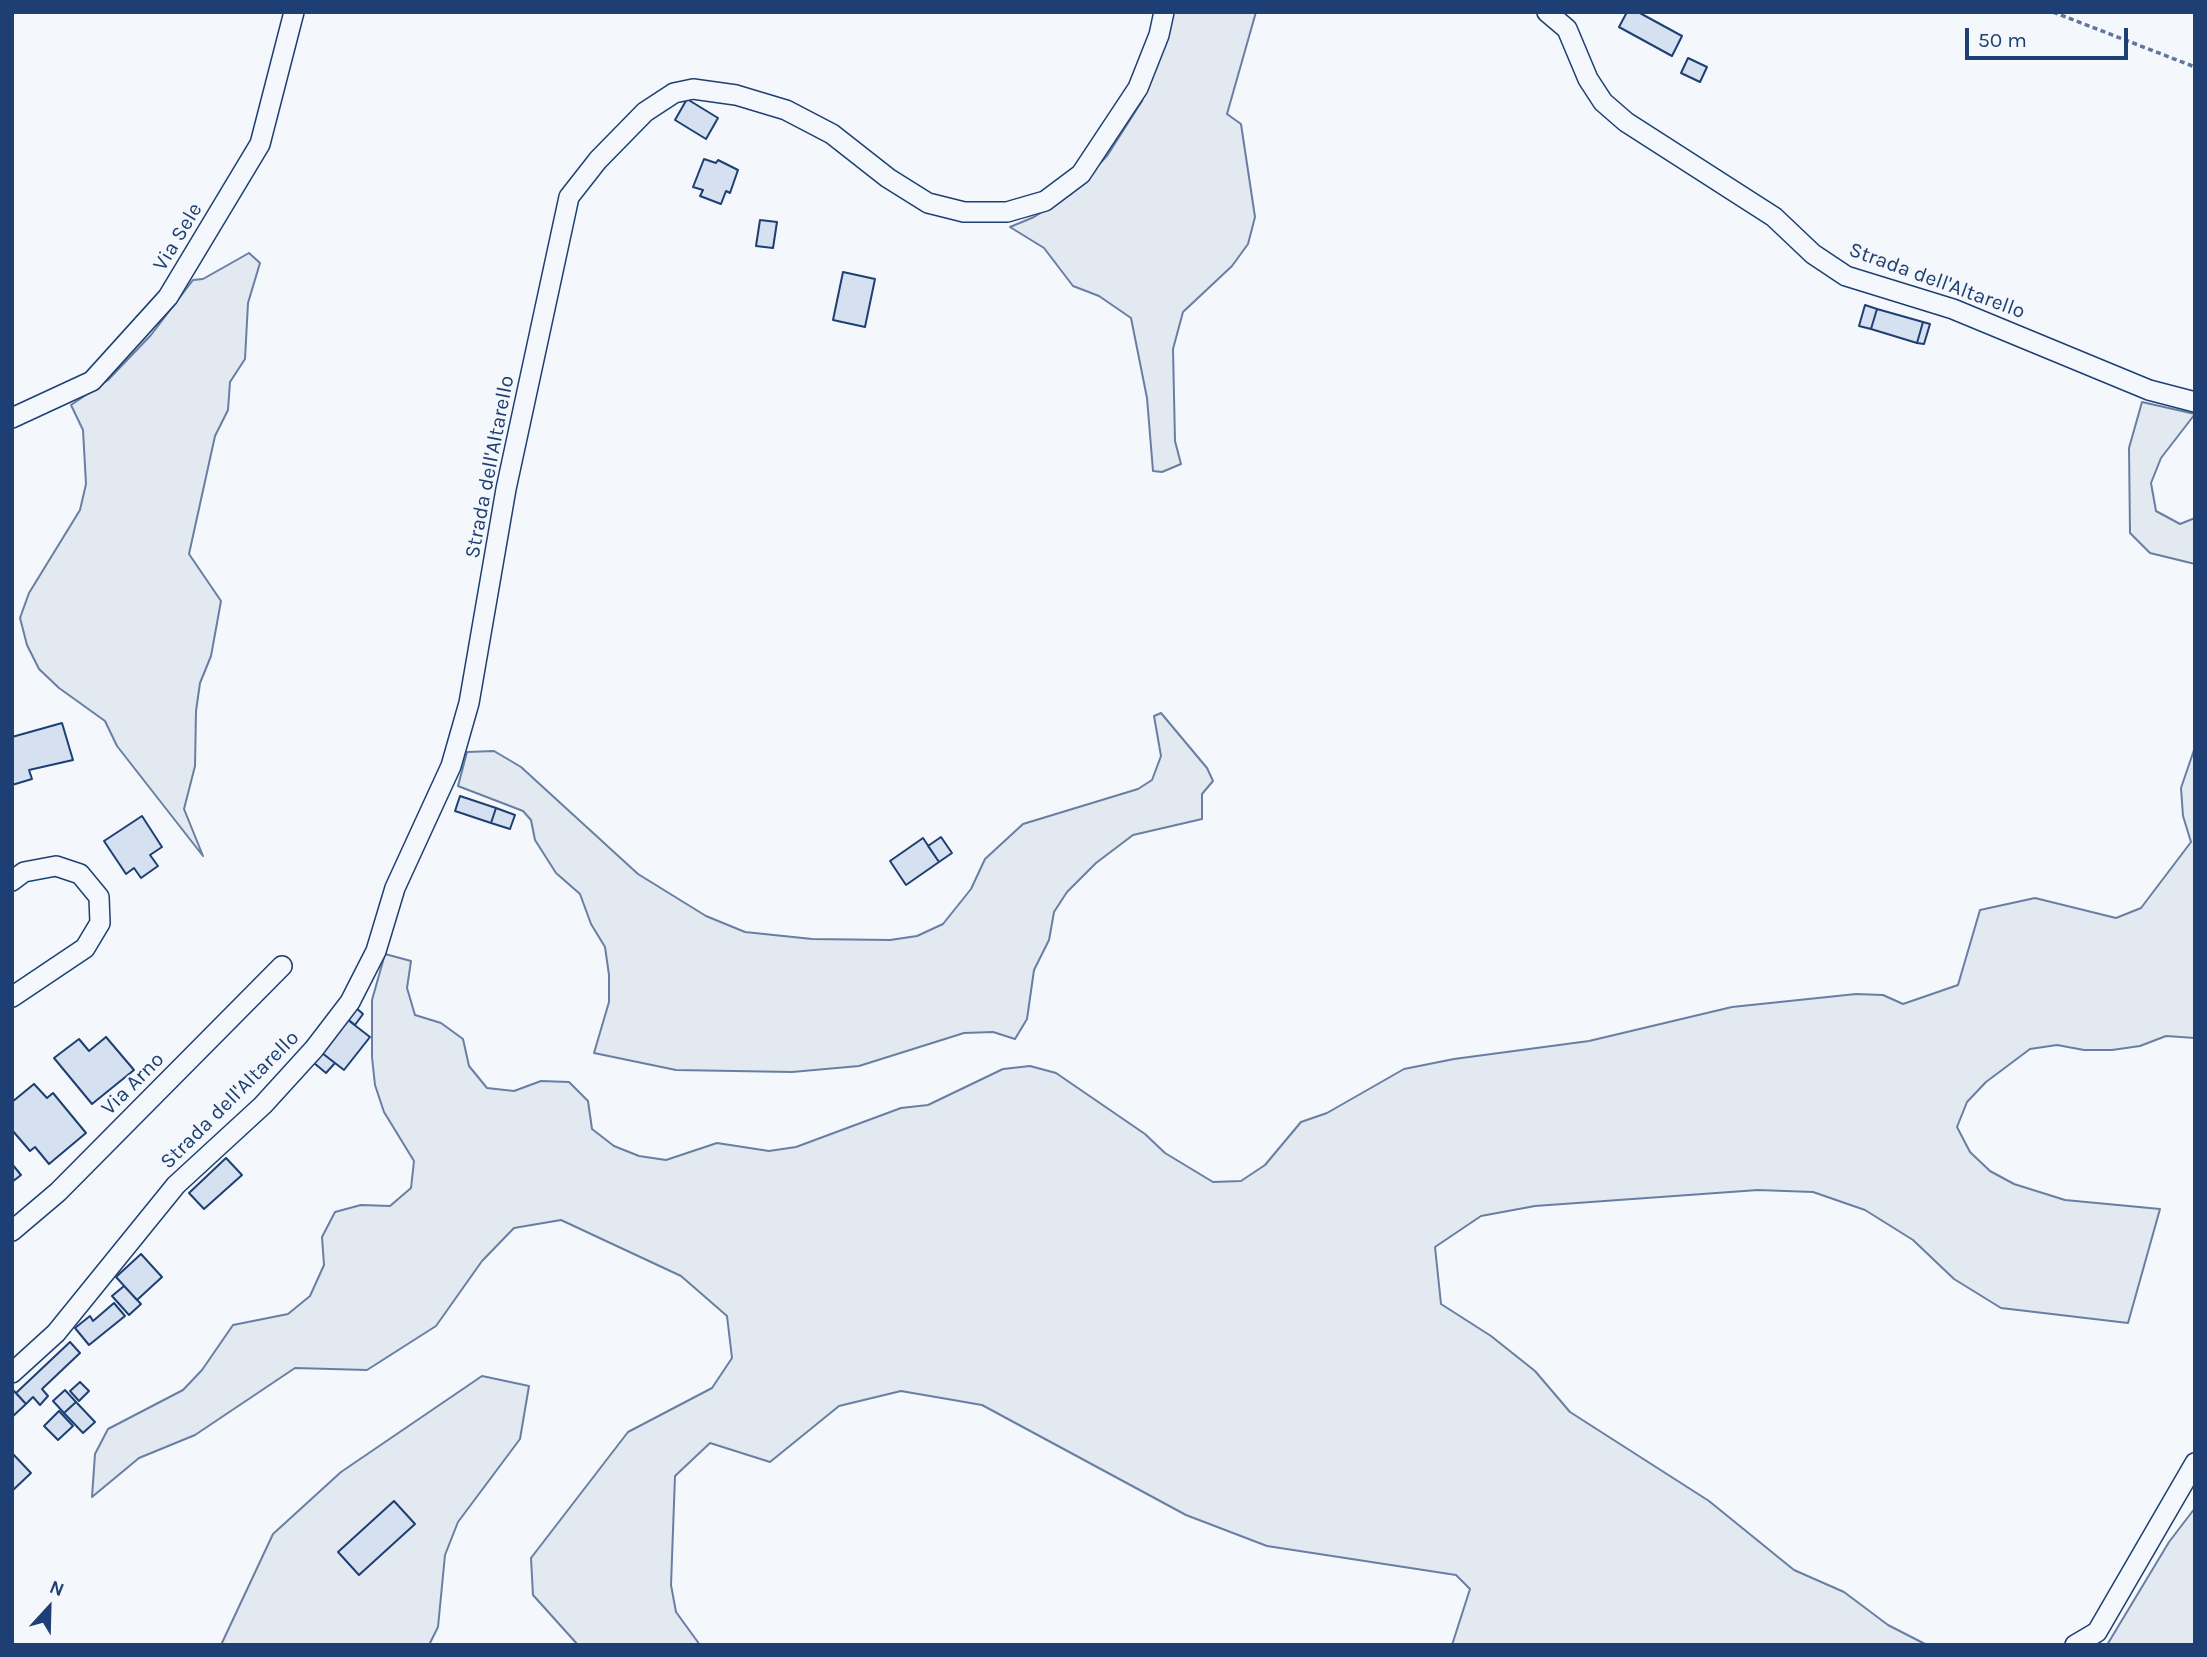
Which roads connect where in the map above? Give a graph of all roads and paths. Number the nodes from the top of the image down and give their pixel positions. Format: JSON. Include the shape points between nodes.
{"nodes":[{"id":1,"x":295,"y":12,"type":"edge"},
{"id":2,"x":1164,"y":12,"type":"edge"},
{"id":3,"x":1547,"y":12,"type":"edge"},
{"id":4,"x":2053,"y":12,"type":"edge"},
{"id":5,"x":2195,"y":67,"type":"edge"},
{"id":6,"x":2195,"y":402,"type":"edge"},
{"id":7,"x":12,"y":418,"type":"edge"},
{"id":8,"x":12,"y":881,"type":"edge"},
{"id":9,"x":282,"y":966,"type":"dead end"},
{"id":10,"x":12,"y":997,"type":"edge"},
{"id":11,"x":12,"y":1231,"type":"edge"},
{"id":12,"x":12,"y":1373,"type":"edge"},
{"id":13,"x":2195,"y":1463,"type":"edge"},
{"id":14,"x":2075,"y":1645,"type":"edge"}],
"edges":[{"from":1,"to":7,"type":"street","name":"Via Sele","via":[[260,144],[168,297],[92,381]]},
{"from":2,"to":12,"type":"street","name":"Strada dell'Altarello","via":[[1139,88],[1081,174],[1045,201],[1007,212],[964,212],[928,203],[832,134],[786,110],[736,95],[693,89],[674,93],[645,112],[598,160],[569,197],[506,489],[470,703],[451,766],[395,888],[376,951],[350,1002],[314,1049],[263,1105],[176,1185],[56,1333]]},
{"from":3,"to":6,"type":"street","name":"Strada dell'Altarello","via":[[1567,29],[1587,79],[1603,102],[1626,122],[1774,217],[1846,276],[1953,309],[2149,390]]},
{"from":4,"to":5,"type":"path"},
{"from":8,"to":10,"type":"street","via":[[24,872],[55,866],[80,874],[99,897],[100,923],[85,948]]},
{"from":9,"to":11,"type":"street","name":"Via Arno","via":[[58,1192]]},
{"from":13,"to":14,"type":"street","via":[[2097,1632]]}]}
